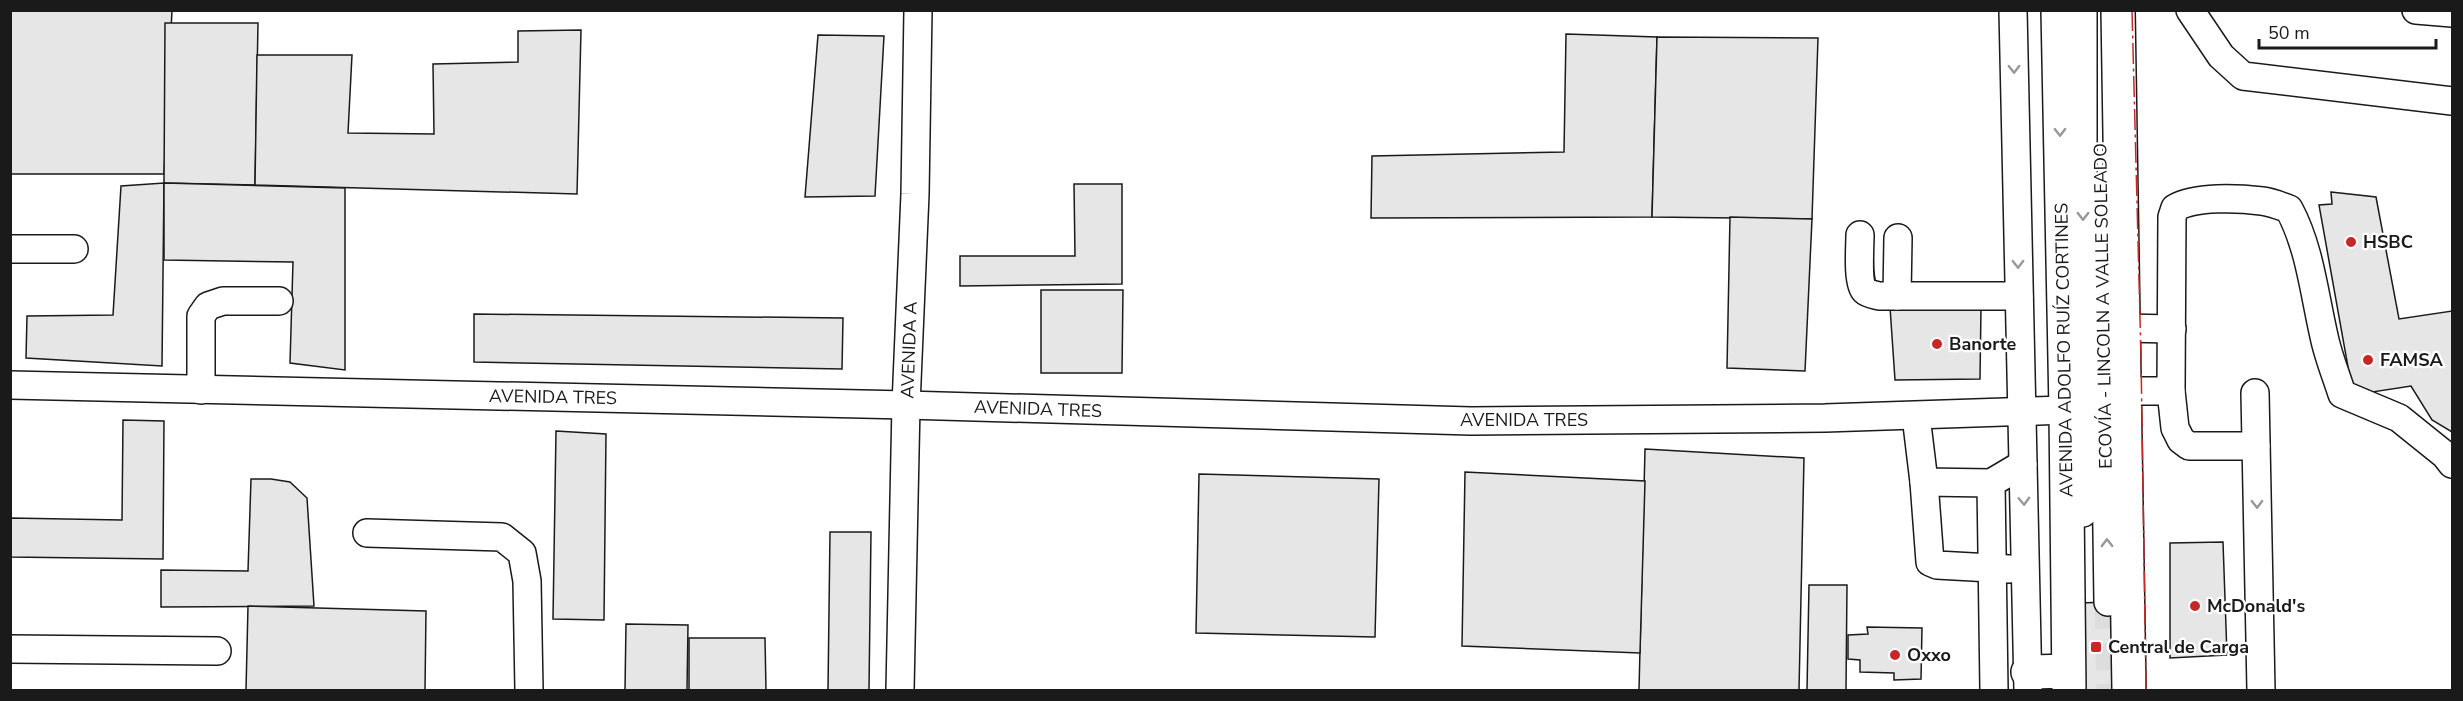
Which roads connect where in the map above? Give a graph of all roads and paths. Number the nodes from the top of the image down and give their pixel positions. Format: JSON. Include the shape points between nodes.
{"nodes":[{"id":1,"x":918,"y":10,"type":"edge"},
{"id":2,"x":2013,"y":10,"type":"edge"},
{"id":3,"x":2058,"y":10,"type":"edge"},
{"id":4,"x":2083,"y":10,"type":"edge"},
{"id":5,"x":2099,"y":10,"type":"edge"},
{"id":6,"x":2118,"y":10,"type":"edge"},
{"id":7,"x":2190,"y":10,"type":"edge"},
{"id":8,"x":2416,"y":10,"type":"edge"},
{"id":9,"x":2452,"y":13,"type":"edge"},
{"id":10,"x":2452,"y":101,"type":"edge"},
{"id":11,"x":1860,"y":235,"type":"dead end"},
{"id":12,"x":1898,"y":238,"type":"dead end"},
{"id":13,"x":10,"y":249,"type":"edge"},
{"id":14,"x":74,"y":249,"type":"dead end"},
{"id":15,"x":1898,"y":296,"type":"junction"},
{"id":16,"x":2019,"y":296,"type":"junction"},
{"id":17,"x":279,"y":301,"type":"dead end"},
{"id":18,"x":2124,"y":328,"type":"junction"},
{"id":19,"x":2172,"y":329,"type":"junction"},
{"id":20,"x":10,"y":385,"type":"edge"},
{"id":21,"x":201,"y":390,"type":"junction"},
{"id":22,"x":2125,"y":391,"type":"junction"},
{"id":23,"x":2171,"y":391,"type":"junction"},
{"id":24,"x":2255,"y":393,"type":"dead end"},
{"id":25,"x":906,"y":405,"type":"junction"},
{"id":26,"x":2066,"y":410,"type":"junction"},
{"id":27,"x":2021,"y":412,"type":"junction"},
{"id":28,"x":1916,"y":416,"type":"junction"},
{"id":29,"x":2256,"y":446,"type":"junction"},
{"id":30,"x":2022,"y":464,"type":"junction"},
{"id":31,"x":2452,"y":464,"type":"edge"},
{"id":32,"x":1924,"y":482,"type":"junction"},
{"id":33,"x":1990,"y":483,"type":"junction"},
{"id":34,"x":367,"y":533,"type":"dead end"},
{"id":35,"x":1992,"y":568,"type":"junction"},
{"id":36,"x":2025,"y":570,"type":"junction"},
{"id":37,"x":10,"y":649,"type":"edge"},
{"id":38,"x":216,"y":651,"type":"dead end"},
{"id":39,"x":2028,"y":681,"type":"edge"},
{"id":40,"x":2068,"y":681,"type":"edge"},
{"id":41,"x":529,"y":690,"type":"edge"},
{"id":42,"x":900,"y":690,"type":"edge"},
{"id":43,"x":1994,"y":690,"type":"edge"},
{"id":44,"x":2129,"y":690,"type":"edge"},
{"id":45,"x":2261,"y":690,"type":"edge"}],
"edges":[{"from":1,"to":25,"type":"street","name":"AVENIDA A"},
{"from":2,"to":16,"type":"street","one_way":true},
{"from":3,"to":26,"type":"main road","name":"AVENIDA ADOLFO RUÍZ CORTINES","one_way":true},
{"from":4,"to":5,"type":"street","name":"ECOVÍA - LINCOLN A VALLE SOLEADO","one_way":true,"via":[[2095,602]]},
{"from":6,"to":18,"type":"main road"},
{"from":7,"to":10,"type":"street","via":[[2221,56],[2243,76]]},
{"from":8,"to":9,"type":"street"},
{"from":11,"to":15,"type":"street","via":[[1860,282],[1864,290],[1879,296]]},
{"from":12,"to":15,"type":"street"},
{"from":13,"to":14,"type":"street"},
{"from":15,"to":16,"type":"street"},
{"from":16,"to":27,"type":"street"},
{"from":17,"to":21,"type":"street","via":[[223,301],[208,306],[201,316]]},
{"from":18,"to":19,"type":"street"},
{"from":18,"to":22,"type":"main road"},
{"from":19,"to":23,"type":"street"},
{"from":19,"to":31,"type":"street","via":[[2175,208],[2199,200],[2264,201],[2289,209],[2299,227],[2324,338],[2342,394],[2399,418]]},
{"from":20,"to":21,"type":"street","name":"AVENIDA TRES"},
{"from":21,"to":25,"type":"street","name":"AVENIDA TRES"},
{"from":22,"to":23,"type":"street"},
{"from":22,"to":44,"type":"main road"},
{"from":23,"to":29,"type":"street","via":[[2175,428],[2189,446]]},
{"from":24,"to":29,"type":"street"},
{"from":25,"to":28,"type":"street","name":"AVENIDA TRES","via":[[1471,421]]},
{"from":25,"to":42,"type":"street","name":"AVENIDA A"},
{"from":26,"to":27,"type":"street","name":"AVENIDA TRES"},
{"from":26,"to":40,"type":"main road","name":"AVENIDA ADOLFO RUÍZ CORTINES"},
{"from":27,"to":28,"type":"street","name":"AVENIDA TRES"},
{"from":27,"to":30,"type":"street"},
{"from":28,"to":32,"type":"street"},
{"from":29,"to":45,"type":"street","one_way":true},
{"from":30,"to":33,"type":"street"},
{"from":30,"to":36,"type":"street","one_way":true},
{"from":32,"to":33,"type":"street"},
{"from":32,"to":35,"type":"street","via":[[1930,562]]},
{"from":33,"to":35,"type":"street"},
{"from":34,"to":41,"type":"street","via":[[502,537],[522,553],[527,581]]},
{"from":35,"to":36,"type":"street"},
{"from":35,"to":43,"type":"street"},
{"from":36,"to":39,"type":"street"},
{"from":37,"to":38,"type":"street"},
{"from":39,"to":40,"type":"main road"}]}
